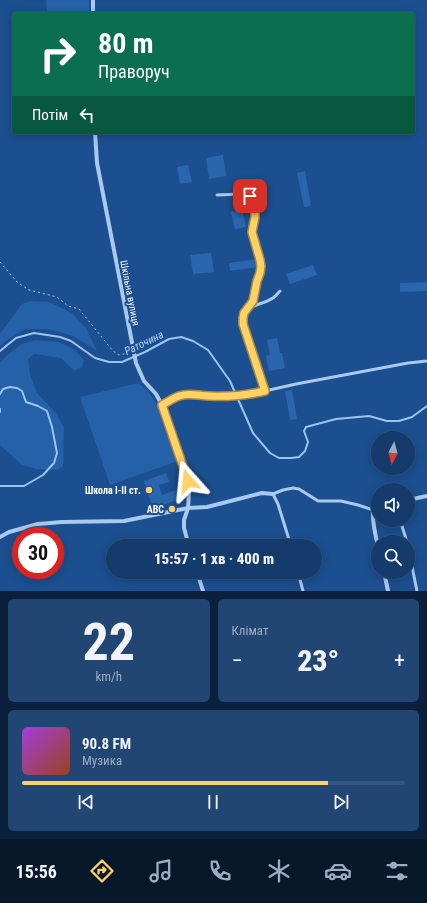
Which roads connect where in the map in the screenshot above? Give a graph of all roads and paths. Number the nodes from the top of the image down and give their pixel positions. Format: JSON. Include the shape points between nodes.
{"nodes":[{"id":1,"x":93,"y":0,"type":"edge"},
{"id":2,"x":93,"y":12,"type":"edge"},
{"id":3,"x":95,"y":134,"type":"edge"},
{"id":4,"x":217,"y":194,"type":"dead end"},
{"id":5,"x":0,"y":262,"type":"edge"},
{"id":6,"x":280,"y":291,"type":"dead end"},
{"id":7,"x":248,"y":308,"type":"junction"},
{"id":8,"x":133,"y":350,"type":"junction"},
{"id":9,"x":427,"y":361,"type":"edge"},
{"id":10,"x":265,"y":391,"type":"junction"},
{"id":11,"x":256,"y":393,"type":"joint"},
{"id":12,"x":162,"y":405,"type":"junction"},
{"id":13,"x":273,"y":494,"type":"junction"},
{"id":14,"x":427,"y":496,"type":"edge"},
{"id":15,"x":415,"y":499,"type":"edge"},
{"id":16,"x":188,"y":508,"type":"junction"},
{"id":17,"x":371,"y":509,"type":"edge"},
{"id":18,"x":0,"y":537,"type":"edge"},
{"id":19,"x":187,"y":539,"type":"edge"},
{"id":20,"x":289,"y":539,"type":"edge"},
{"id":21,"x":199,"y":579,"type":"edge"},
{"id":22,"x":300,"y":579,"type":"edge"},
{"id":23,"x":385,"y":579,"type":"edge"},
{"id":24,"x":415,"y":579,"type":"edge"},
{"id":25,"x":203,"y":591,"type":"edge"},
{"id":26,"x":303,"y":591,"type":"edge"},
{"id":27,"x":388,"y":591,"type":"edge"},
{"id":28,"x":417,"y":591,"type":"edge"}],
"edges":[{"from":1,"to":2,"type":"street"},
{"from":3,"to":8,"type":"street","name":"Шкільна вулиця","via":[[97,163]]},
{"from":4,"to":7,"type":"lane","via":[[250,196],[255,210],[252,232],[261,266],[253,301]]},
{"from":5,"to":8,"type":"path","via":[[17,282],[29,290],[57,297],[68,306],[79,309],[119,355]]},
{"from":6,"to":7,"type":"lane","via":[[273,298]]},
{"from":7,"to":10,"type":"lane","via":[[244,313],[243,324]]},
{"from":8,"to":12,"type":"street","name":"Шкільна вулиця","via":[[144,381]]},
{"from":9,"to":10,"type":"lane"},
{"from":10,"to":11,"type":"lane"},
{"from":11,"to":12,"type":"street","via":[[228,396],[192,394],[179,396]]},
{"from":12,"to":16,"type":"street","name":"Шкільна вулиця","via":[[188,481]]},
{"from":13,"to":16,"type":"street","via":[[262,493]]},
{"from":13,"to":17,"type":"lane","via":[[298,488],[318,501],[341,501]]},
{"from":13,"to":20,"type":"lane"},
{"from":14,"to":15,"type":"street"},
{"from":16,"to":18,"type":"street","via":[[124,521],[38,524]]},
{"from":16,"to":19,"type":"street","name":"Шкільна вулиця","via":[[184,520]]},
{"from":21,"to":25,"type":"street"},
{"from":22,"to":26,"type":"lane"},
{"from":23,"to":27,"type":"street"},
{"from":24,"to":28,"type":"lane"}]}
